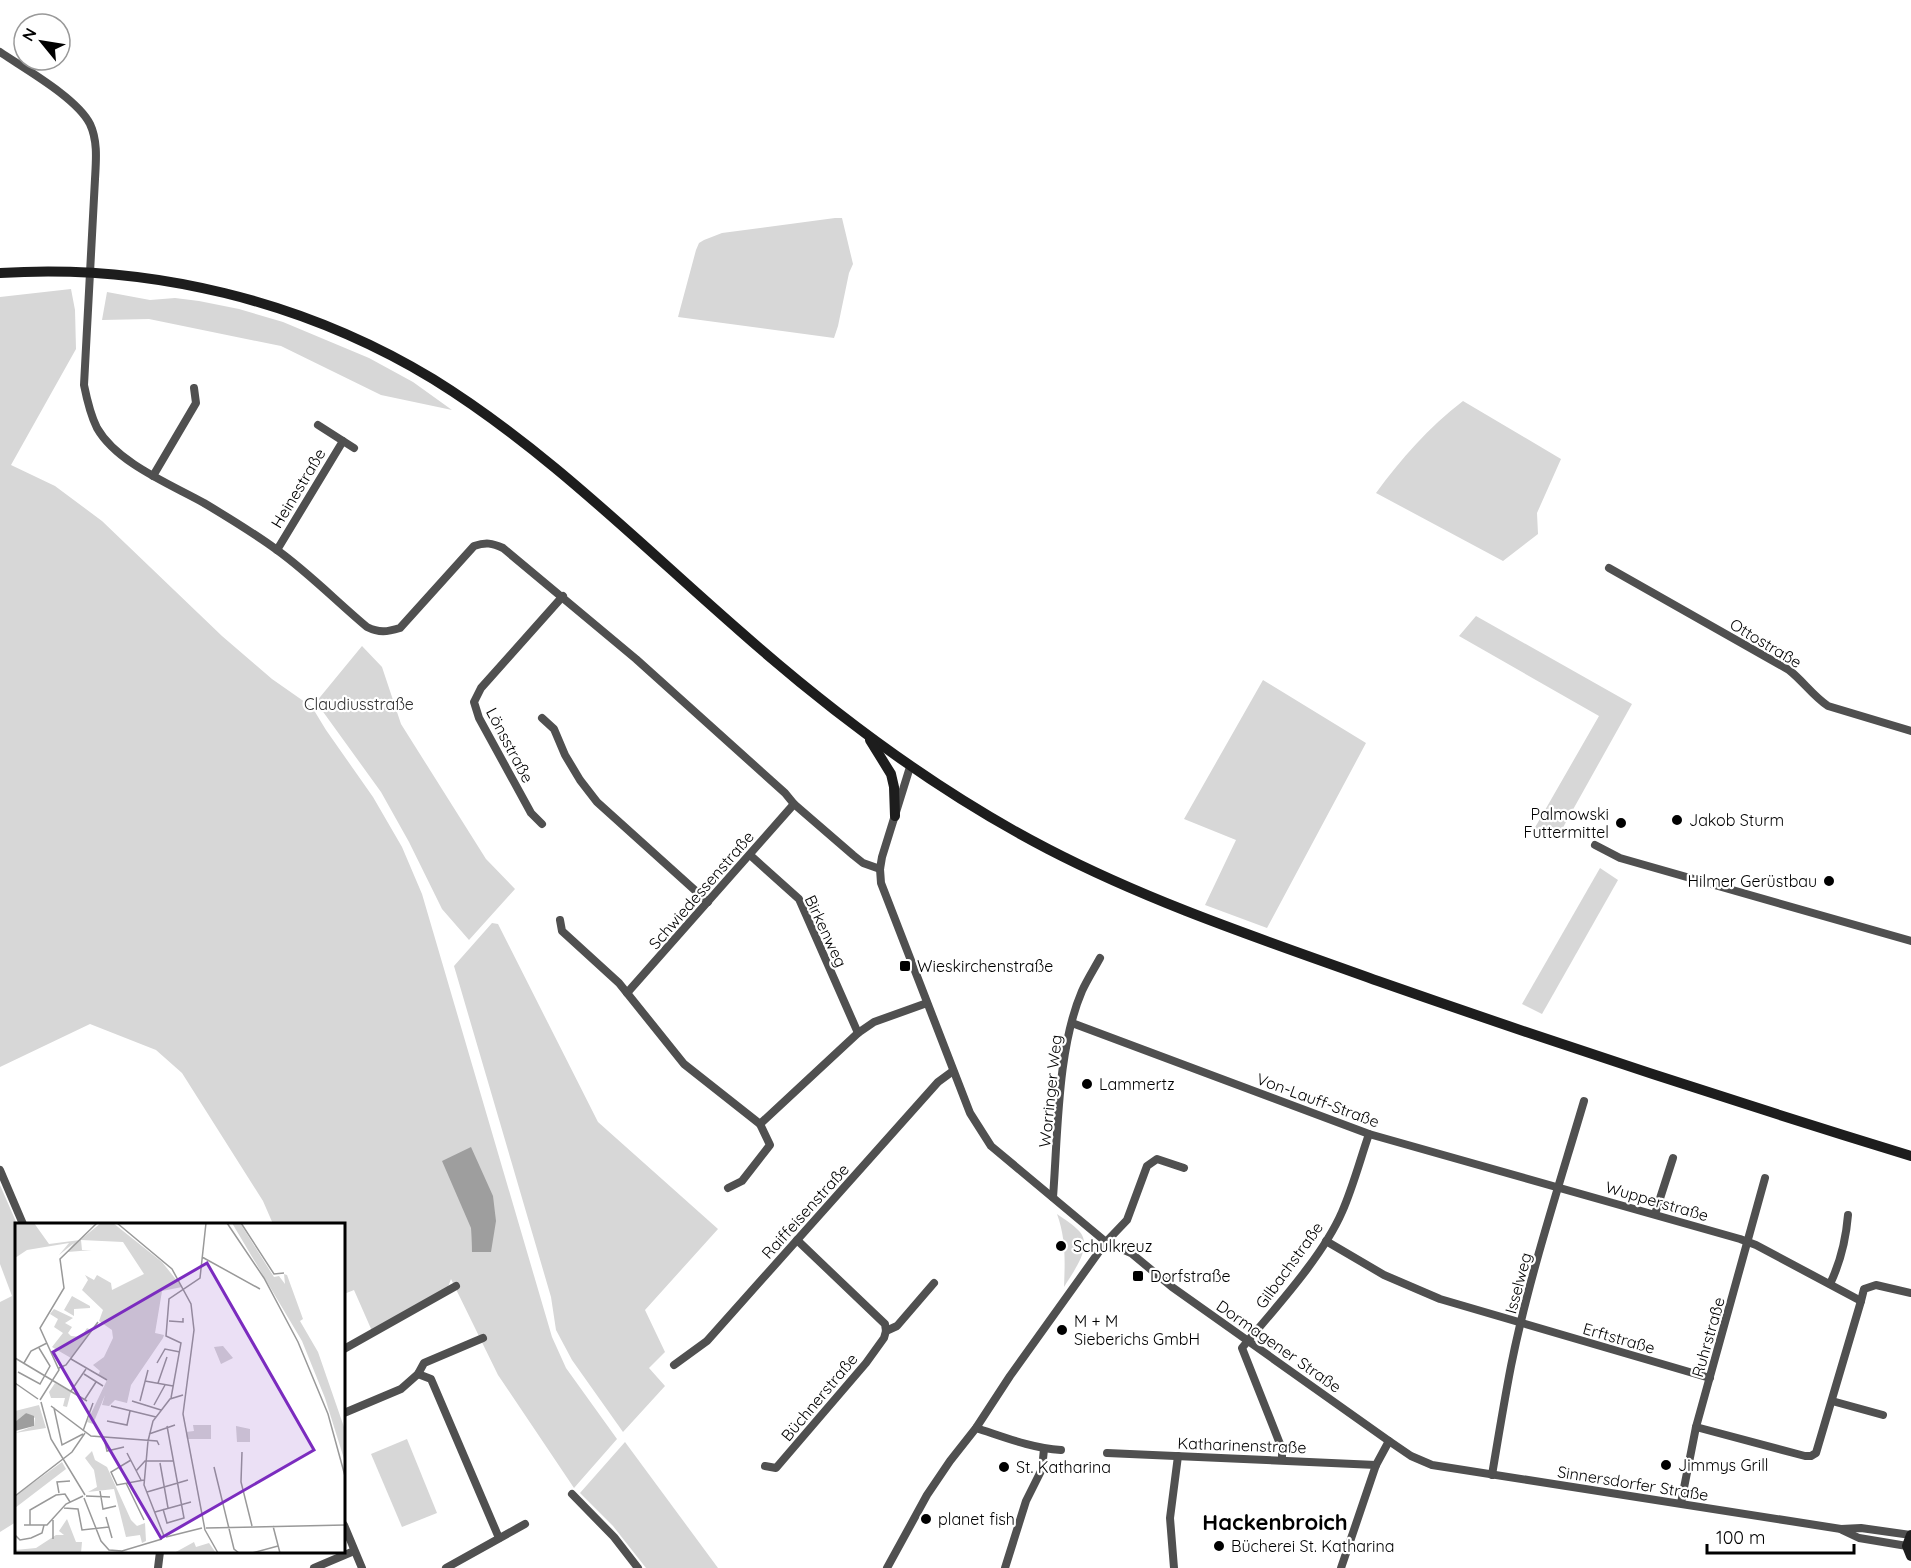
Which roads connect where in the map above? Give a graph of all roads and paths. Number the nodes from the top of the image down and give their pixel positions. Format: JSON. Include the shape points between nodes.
{"nodes":[{"id":1,"x":0,"y":52,"type":"edge"},
{"id":2,"x":0,"y":273,"type":"edge"},
{"id":3,"x":91,"y":273,"type":"junction"},
{"id":4,"x":194,"y":388,"type":"dead end"},
{"id":5,"x":318,"y":425,"type":"dead end"},
{"id":6,"x":343,"y":441,"type":"junction"},
{"id":7,"x":354,"y":448,"type":"dead end"},
{"id":8,"x":153,"y":476,"type":"junction"},
{"id":9,"x":277,"y":550,"type":"junction"},
{"id":10,"x":1609,"y":568,"type":"dead end"},
{"id":11,"x":563,"y":596,"type":"junction"},
{"id":12,"x":542,"y":718,"type":"dead end"},
{"id":13,"x":1911,"y":731,"type":"edge"},
{"id":14,"x":866,"y":735,"type":"junction"},
{"id":15,"x":910,"y":767,"type":"junction"},
{"id":16,"x":794,"y":804,"type":"junction"},
{"id":17,"x":895,"y":816,"type":"junction"},
{"id":18,"x":542,"y":824,"type":"dead end"},
{"id":19,"x":1595,"y":845,"type":"dead end"},
{"id":20,"x":750,"y":855,"type":"junction"},
{"id":21,"x":880,"y":869,"type":"junction"},
{"id":22,"x":708,"y":902,"type":"junction"},
{"id":23,"x":560,"y":920,"type":"dead end"},
{"id":24,"x":1911,"y":941,"type":"edge"},
{"id":25,"x":1100,"y":958,"type":"dead end"},
{"id":26,"x":627,"y":993,"type":"junction"},
{"id":27,"x":927,"y":1003,"type":"junction"},
{"id":28,"x":1072,"y":1023,"type":"junction"},
{"id":29,"x":858,"y":1034,"type":"junction"},
{"id":30,"x":953,"y":1071,"type":"junction"},
{"id":31,"x":1584,"y":1101,"type":"dead end"},
{"id":32,"x":760,"y":1124,"type":"junction"},
{"id":33,"x":1369,"y":1134,"type":"junction"},
{"id":34,"x":1911,"y":1156,"type":"edge"},
{"id":35,"x":1673,"y":1158,"type":"dead end"},
{"id":36,"x":1184,"y":1168,"type":"dead end"},
{"id":37,"x":0,"y":1170,"type":"edge"},
{"id":38,"x":1765,"y":1178,"type":"dead end"},
{"id":39,"x":1559,"y":1186,"type":"junction"},
{"id":40,"x":728,"y":1188,"type":"dead end"},
{"id":41,"x":1053,"y":1197,"type":"junction"},
{"id":42,"x":1655,"y":1214,"type":"junction"},
{"id":43,"x":1848,"y":1215,"type":"dead end"},
{"id":44,"x":23,"y":1223,"type":"edge"},
{"id":45,"x":796,"y":1240,"type":"junction"},
{"id":46,"x":1326,"y":1241,"type":"junction"},
{"id":47,"x":1106,"y":1242,"type":"junction"},
{"id":48,"x":1748,"y":1242,"type":"junction"},
{"id":49,"x":934,"y":1282,"type":"dead end"},
{"id":50,"x":1830,"y":1284,"type":"junction"},
{"id":51,"x":456,"y":1286,"type":"dead end"},
{"id":52,"x":1911,"y":1293,"type":"edge"},
{"id":53,"x":1861,"y":1301,"type":"junction"},
{"id":54,"x":1521,"y":1323,"type":"junction"},
{"id":55,"x":886,"y":1331,"type":"junction"},
{"id":56,"x":483,"y":1338,"type":"dead end"},
{"id":57,"x":1248,"y":1341,"type":"junction"},
{"id":58,"x":345,"y":1348,"type":"edge"},
{"id":59,"x":674,"y":1365,"type":"dead end"},
{"id":60,"x":418,"y":1374,"type":"junction"},
{"id":61,"x":1710,"y":1378,"type":"junction"},
{"id":62,"x":1832,"y":1401,"type":"junction"},
{"id":63,"x":345,"y":1413,"type":"edge"},
{"id":64,"x":1882,"y":1415,"type":"dead end"},
{"id":65,"x":1696,"y":1427,"type":"junction"},
{"id":66,"x":976,"y":1428,"type":"junction"},
{"id":67,"x":1389,"y":1441,"type":"junction"},
{"id":68,"x":1044,"y":1449,"type":"junction"},
{"id":69,"x":1061,"y":1450,"type":"dead end"},
{"id":70,"x":1107,"y":1452,"type":"dead end"},
{"id":71,"x":1178,"y":1456,"type":"junction"},
{"id":72,"x":1282,"y":1460,"type":"junction"},
{"id":73,"x":1422,"y":1461,"type":"joint"},
{"id":74,"x":1376,"y":1465,"type":"junction"},
{"id":75,"x":765,"y":1466,"type":"dead end"},
{"id":76,"x":1492,"y":1475,"type":"junction"},
{"id":77,"x":572,"y":1494,"type":"dead end"},
{"id":78,"x":1681,"y":1503,"type":"junction"},
{"id":79,"x":525,"y":1524,"type":"dead end"},
{"id":80,"x":345,"y":1528,"type":"edge"},
{"id":81,"x":499,"y":1538,"type":"junction"},
{"id":82,"x":1910,"y":1543,"type":"edge"},
{"id":83,"x":354,"y":1551,"type":"junction"},
{"id":84,"x":160,"y":1553,"type":"edge"},
{"id":85,"x":889,"y":1567,"type":"edge"},
{"id":86,"x":158,"y":1568,"type":"edge"},
{"id":87,"x":314,"y":1568,"type":"edge"},
{"id":88,"x":362,"y":1568,"type":"edge"},
{"id":89,"x":446,"y":1568,"type":"edge"},
{"id":90,"x":638,"y":1568,"type":"edge"},
{"id":91,"x":1005,"y":1568,"type":"edge"},
{"id":92,"x":1174,"y":1568,"type":"edge"},
{"id":93,"x":1341,"y":1568,"type":"edge"}],
"edges":[{"from":1,"to":3,"type":"street","via":[[68,99],[90,125],[96,149]]},
{"from":2,"to":3,"type":"main road"},
{"from":3,"to":8,"type":"street","via":[[84,357],[88,406],[98,429],[112,446]]},
{"from":3,"to":14,"type":"main road","via":[[204,288],[274,306],[362,341],[427,376],[534,452],[745,636]]},
{"from":4,"to":8,"type":"street","via":[[196,403]]},
{"from":5,"to":6,"type":"street","name":"Heinestraße"},
{"from":6,"to":7,"type":"street","name":"Heinestraße"},
{"from":6,"to":9,"type":"street","name":"Heinestraße"},
{"from":8,"to":9,"type":"street"},
{"from":9,"to":11,"type":"street","via":[[377,632],[400,628],[459,561],[484,542],[503,548]]},
{"from":10,"to":13,"type":"street","name":"Ottostraße","via":[[1789,670],[1828,706]]},
{"from":11,"to":16,"type":"street"},
{"from":11,"to":18,"type":"street","name":"Lönsstraße","via":[[481,688],[474,702],[531,813]]},
{"from":12,"to":22,"type":"street","via":[[554,729],[565,755],[597,802]]},
{"from":14,"to":15,"type":"main road"},
{"from":14,"to":17,"type":"main road","via":[[891,774]]},
{"from":15,"to":17,"type":"street","name":"Dormagener Straße"},
{"from":15,"to":34,"type":"main road","via":[[1004,826],[1183,911],[1619,1063]]},
{"from":16,"to":20,"type":"street","name":"Schwiedessenstraße"},
{"from":16,"to":21,"type":"street","via":[[863,862]]},
{"from":17,"to":21,"type":"street","name":"Dormagener Straße"},
{"from":19,"to":24,"type":"street","via":[[1620,858]]},
{"from":20,"to":22,"type":"street","name":"Schwiedessenstraße"},
{"from":20,"to":29,"type":"street","name":"Birkenweg","via":[[799,899]]},
{"from":21,"to":27,"type":"street","name":"Dormagener Straße","via":[[884,894]]},
{"from":22,"to":26,"type":"street","name":"Schwiedessenstraße"},
{"from":23,"to":26,"type":"street","via":[[562,931]]},
{"from":25,"to":28,"type":"street","name":"Worringer Weg","via":[[1082,991]]},
{"from":26,"to":32,"type":"street","via":[[684,1064]]},
{"from":27,"to":29,"type":"street","via":[[874,1022]]},
{"from":27,"to":30,"type":"street","name":"Dormagener Straße"},
{"from":28,"to":33,"type":"street","name":"Von-Lauff-Straße"},
{"from":28,"to":41,"type":"street","name":"Worringer Weg","via":[[1065,1054]]},
{"from":29,"to":32,"type":"street"},
{"from":30,"to":41,"type":"street","name":"Dormagener Straße","via":[[970,1113],[991,1146]]},
{"from":30,"to":45,"type":"street","name":"Raiffeisenstraße","via":[[938,1082]]},
{"from":31,"to":39,"type":"street","name":"Isselweg"},
{"from":32,"to":40,"type":"street","via":[[770,1145],[742,1182]]},
{"from":33,"to":39,"type":"street","name":"Von-Lauff-Straße"},
{"from":33,"to":46,"type":"street","name":"Gilbachstraße","via":[[1342,1212]]},
{"from":35,"to":42,"type":"street"},
{"from":36,"to":47,"type":"street","via":[[1157,1159],[1150,1162],[1126,1220]]},
{"from":37,"to":44,"type":"street"},
{"from":38,"to":48,"type":"street","name":"Ruhrstraße"},
{"from":39,"to":42,"type":"street","name":"Wupperstraße"},
{"from":39,"to":54,"type":"street","name":"Isselweg"},
{"from":41,"to":47,"type":"street","name":"Dormagener Straße"},
{"from":42,"to":48,"type":"street","name":"Wupperstraße"},
{"from":43,"to":50,"type":"street"},
{"from":45,"to":55,"type":"street","via":[[885,1324]]},
{"from":45,"to":59,"type":"street","name":"Raiffeisenstraße","via":[[707,1341]]},
{"from":46,"to":54,"type":"street","name":"Erftstraße","via":[[1384,1275],[1440,1299]]},
{"from":46,"to":57,"type":"street","name":"Gilbachstraße"},
{"from":47,"to":57,"type":"street","name":"Dormagener Straße","via":[[1131,1253]]},
{"from":47,"to":66,"type":"street"},
{"from":48,"to":50,"type":"street","name":"Wupperstraße"},
{"from":48,"to":61,"type":"street","name":"Ruhrstraße"},
{"from":49,"to":55,"type":"street","name":"Büchnerstraße","via":[[897,1326]]},
{"from":50,"to":53,"type":"street","name":"Wupperstraße"},
{"from":51,"to":58,"type":"street"},
{"from":52,"to":53,"type":"street","via":[[1876,1285],[1864,1289]]},
{"from":53,"to":62,"type":"street"},
{"from":54,"to":61,"type":"street","name":"Erftstraße"},
{"from":54,"to":76,"type":"street","name":"Isselweg"},
{"from":55,"to":75,"type":"street","name":"Büchnerstraße","via":[[866,1363],[776,1468]]},
{"from":56,"to":60,"type":"street","via":[[424,1363]]},
{"from":57,"to":67,"type":"street","name":"Dormagener Straße"},
{"from":57,"to":72,"type":"street","via":[[1242,1348],[1282,1449]]},
{"from":60,"to":63,"type":"street","via":[[401,1389]]},
{"from":60,"to":81,"type":"street","via":[[431,1379]]},
{"from":61,"to":65,"type":"street","name":"Ruhrstraße"},
{"from":62,"to":64,"type":"street"},
{"from":62,"to":65,"type":"street","via":[[1819,1446],[1811,1456]]},
{"from":65,"to":78,"type":"street","name":"Ruhrstraße"},
{"from":66,"to":68,"type":"street"},
{"from":66,"to":85,"type":"street","via":[[927,1495]]},
{"from":67,"to":73,"type":"street","name":"Dormagener Straße"},
{"from":67,"to":74,"type":"street"},
{"from":68,"to":69,"type":"street"},
{"from":68,"to":91,"type":"street","via":[[1042,1468],[1026,1501]]},
{"from":70,"to":71,"type":"street","name":"Katharinenstraße"},
{"from":71,"to":72,"type":"street","name":"Katharinenstraße"},
{"from":71,"to":92,"type":"street","via":[[1170,1518]]},
{"from":72,"to":74,"type":"street","name":"Katharinenstraße"},
{"from":73,"to":76,"type":"street","name":"Sinnersdorfer Straße"},
{"from":74,"to":93,"type":"street"},
{"from":76,"to":78,"type":"street","name":"Sinnersdorfer Straße"},
{"from":77,"to":90,"type":"street"},
{"from":78,"to":82,"type":"street","name":"Sinnersdorfer Straße","via":[[1841,1529],[1860,1528]]},
{"from":79,"to":81,"type":"street"},
{"from":80,"to":83,"type":"street"},
{"from":81,"to":89,"type":"street"},
{"from":83,"to":87,"type":"street"},
{"from":83,"to":88,"type":"street"},
{"from":84,"to":86,"type":"street"}]}
